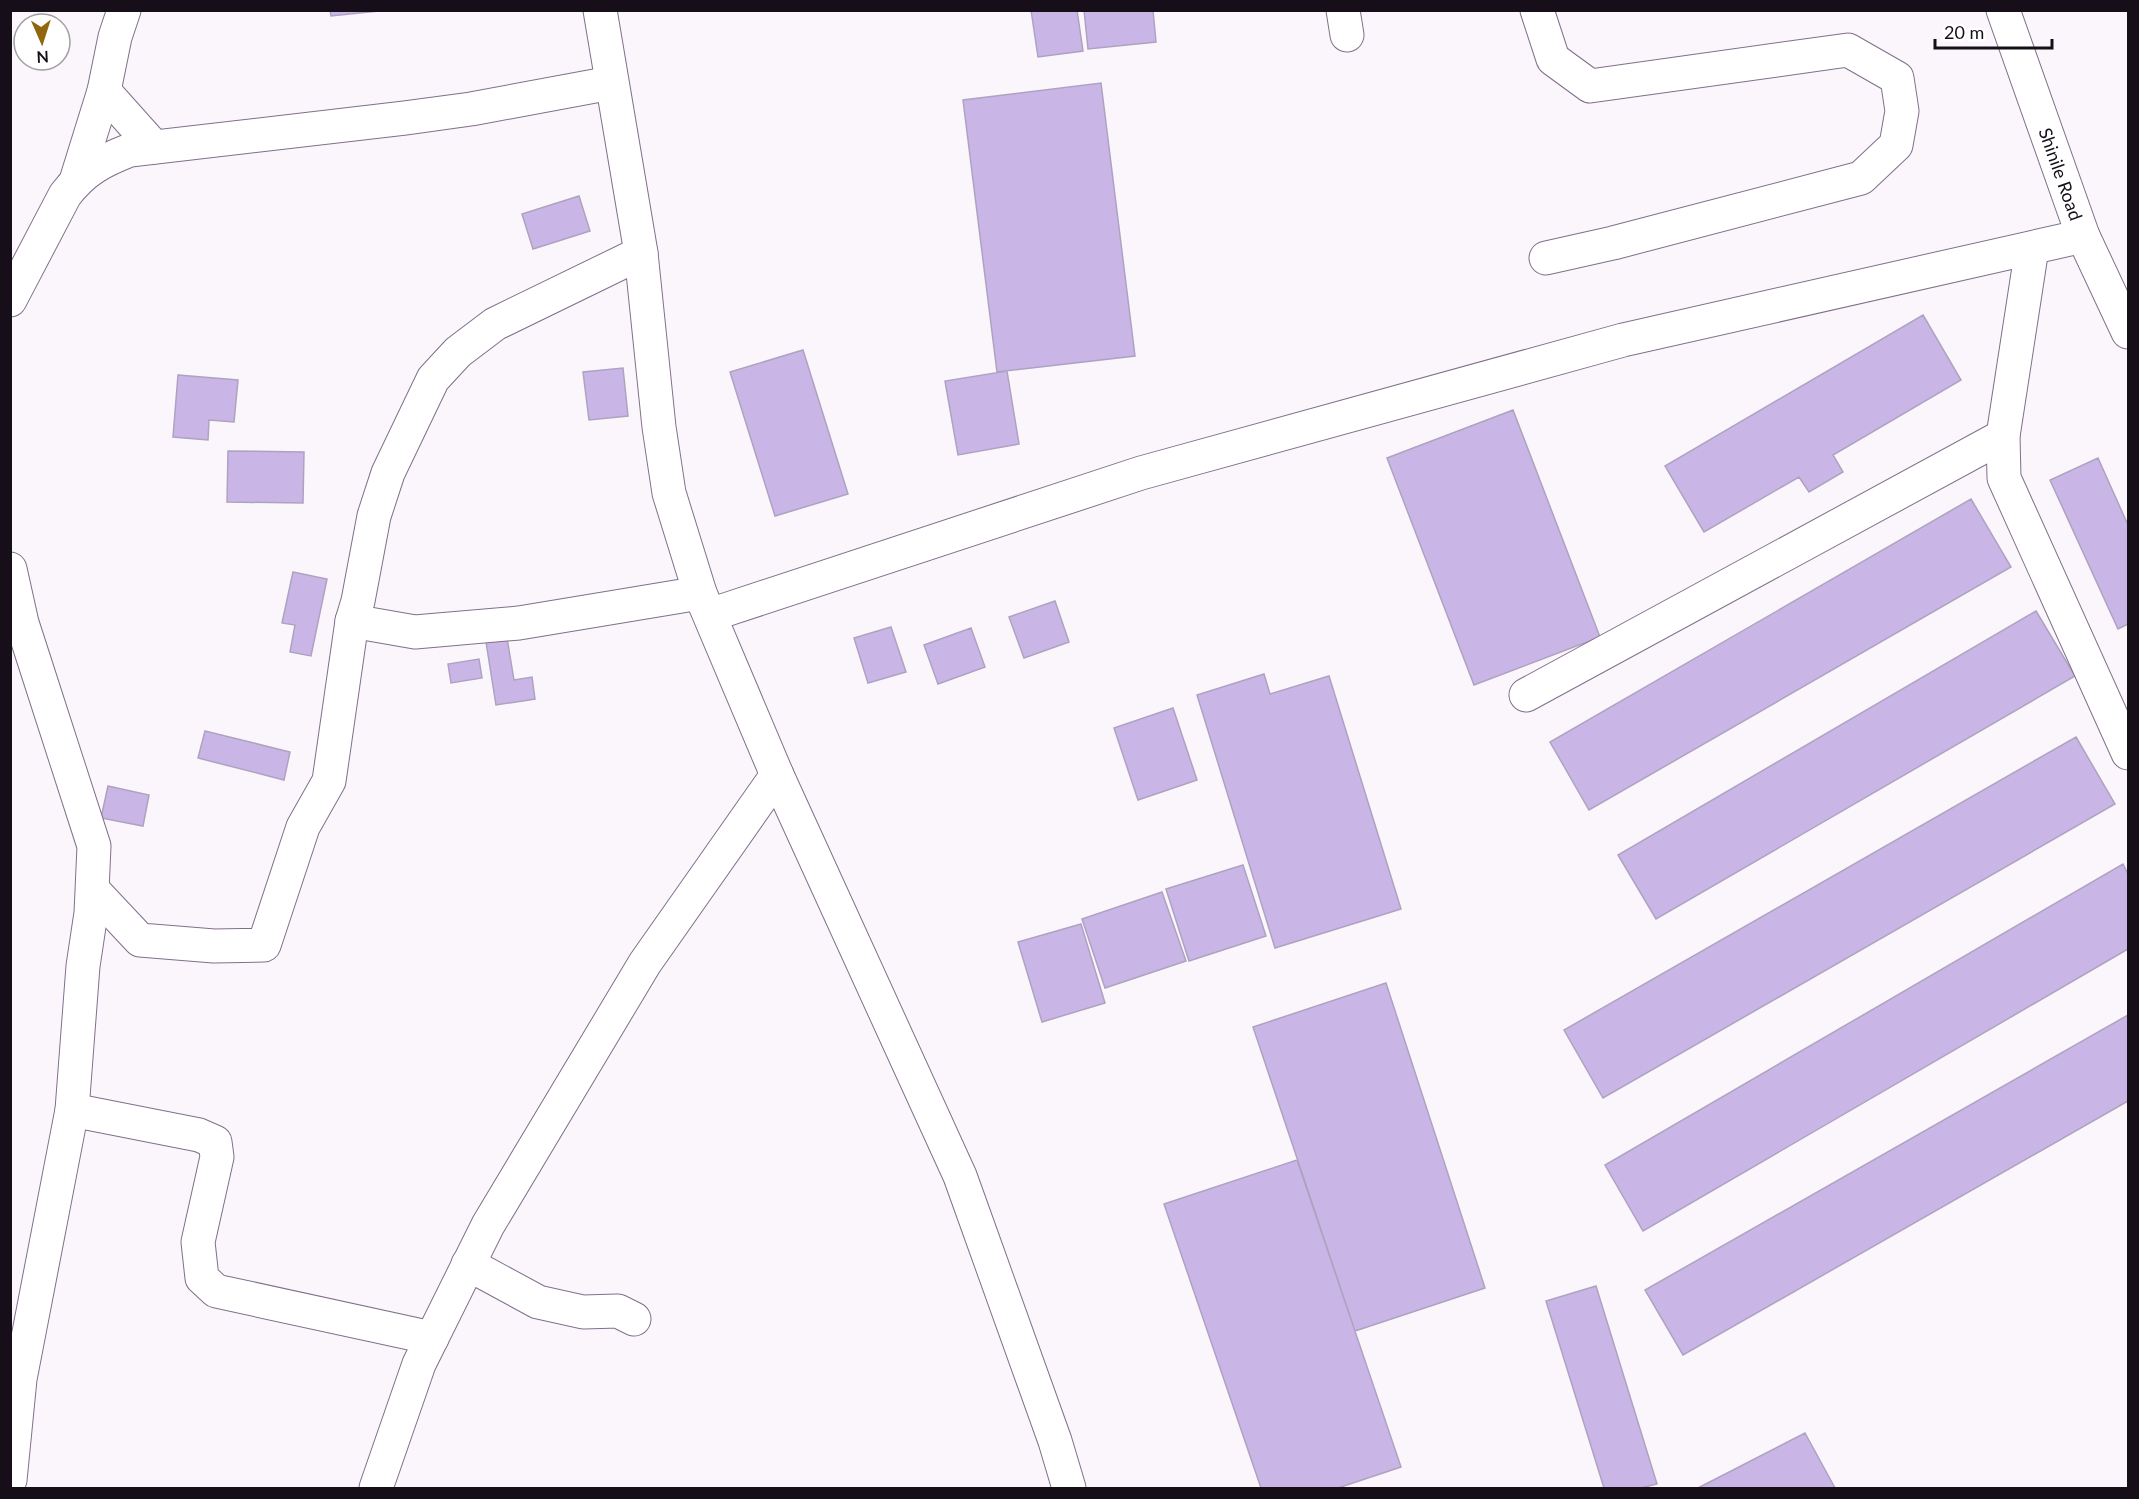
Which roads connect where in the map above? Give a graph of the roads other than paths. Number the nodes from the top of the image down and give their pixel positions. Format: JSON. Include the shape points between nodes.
{"nodes":[{"id":1,"x":124,"y":10,"type":"edge"},
{"id":2,"x":600,"y":10,"type":"edge"},
{"id":3,"x":1537,"y":10,"type":"edge"},
{"id":4,"x":2003,"y":10,"type":"edge"},
{"id":5,"x":611,"y":83,"type":"junction"},
{"id":6,"x":104,"y":91,"type":"junction"},
{"id":7,"x":154,"y":147,"type":"junction"},
{"id":8,"x":75,"y":181,"type":"junction"},
{"id":9,"x":2083,"y":236,"type":"junction"},
{"id":10,"x":2032,"y":248,"type":"junction"},
{"id":11,"x":641,"y":253,"type":"junction"},
{"id":12,"x":1546,"y":258,"type":"dead end"},
{"id":13,"x":10,"y":300,"type":"edge"},
{"id":14,"x":2128,"y":332,"type":"edge"},
{"id":15,"x":2003,"y":436,"type":"junction"},
{"id":16,"x":10,"y":569,"type":"edge"},
{"id":17,"x":705,"y":604,"type":"junction"},
{"id":18,"x":352,"y":621,"type":"junction"},
{"id":19,"x":1526,"y":695,"type":"dead end"},
{"id":20,"x":2128,"y":753,"type":"edge"},
{"id":21,"x":777,"y":775,"type":"junction"},
{"id":22,"x":93,"y":890,"type":"junction"},
{"id":23,"x":72,"y":1110,"type":"junction"},
{"id":24,"x":468,"y":1264,"type":"junction"},
{"id":25,"x":634,"y":1318,"type":"dead end"},
{"id":26,"x":432,"y":1338,"type":"junction"},
{"id":27,"x":10,"y":1480,"type":"edge"},
{"id":28,"x":376,"y":1488,"type":"edge"},
{"id":29,"x":1069,"y":1488,"type":"edge"}],
"edges":[{"from":1,"to":6,"type":"street"},
{"from":2,"to":5,"type":"street"},
{"from":3,"to":12,"type":"street","via":[[1553,59],[1590,86],[1848,50],[1897,78],[1902,111],[1896,145],[1861,178]]},
{"from":4,"to":9,"type":"street","name":"Shinile Road"},
{"from":5,"to":7,"type":"street","via":[[427,115]]},
{"from":5,"to":11,"type":"street"},
{"from":6,"to":7,"type":"street"},
{"from":6,"to":8,"type":"street"},
{"from":7,"to":8,"type":"street","via":[[130,150],[99,162]]},
{"from":8,"to":13,"type":"street"},
{"from":9,"to":10,"type":"street"},
{"from":9,"to":14,"type":"street","name":"Shinile Road"},
{"from":10,"to":15,"type":"street"},
{"from":10,"to":17,"type":"street","via":[[1623,340],[1164,467]]},
{"from":11,"to":17,"type":"street","via":[[669,493]]},
{"from":11,"to":18,"type":"street","via":[[495,324],[458,352],[434,379],[388,473]]},
{"from":15,"to":19,"type":"street"},
{"from":15,"to":20,"type":"street","via":[[2004,478]]},
{"from":16,"to":22,"type":"street","via":[[22,623],[94,846]]},
{"from":17,"to":18,"type":"street","via":[[415,632]]},
{"from":17,"to":21,"type":"street"},
{"from":18,"to":22,"type":"street","via":[[329,781],[303,827],[264,945],[214,946],[140,940]]},
{"from":21,"to":24,"type":"street","via":[[645,963]]},
{"from":21,"to":29,"type":"street","via":[[960,1176]]},
{"from":22,"to":23,"type":"street"},
{"from":23,"to":26,"type":"street","via":[[199,1135],[215,1142],[217,1156],[198,1242],[202,1278],[216,1291]]},
{"from":23,"to":27,"type":"street","via":[[20,1379]]},
{"from":24,"to":25,"type":"street","via":[[538,1302],[583,1311],[618,1311]]},
{"from":24,"to":26,"type":"street"},
{"from":26,"to":28,"type":"street","via":[[419,1364]]}]}
